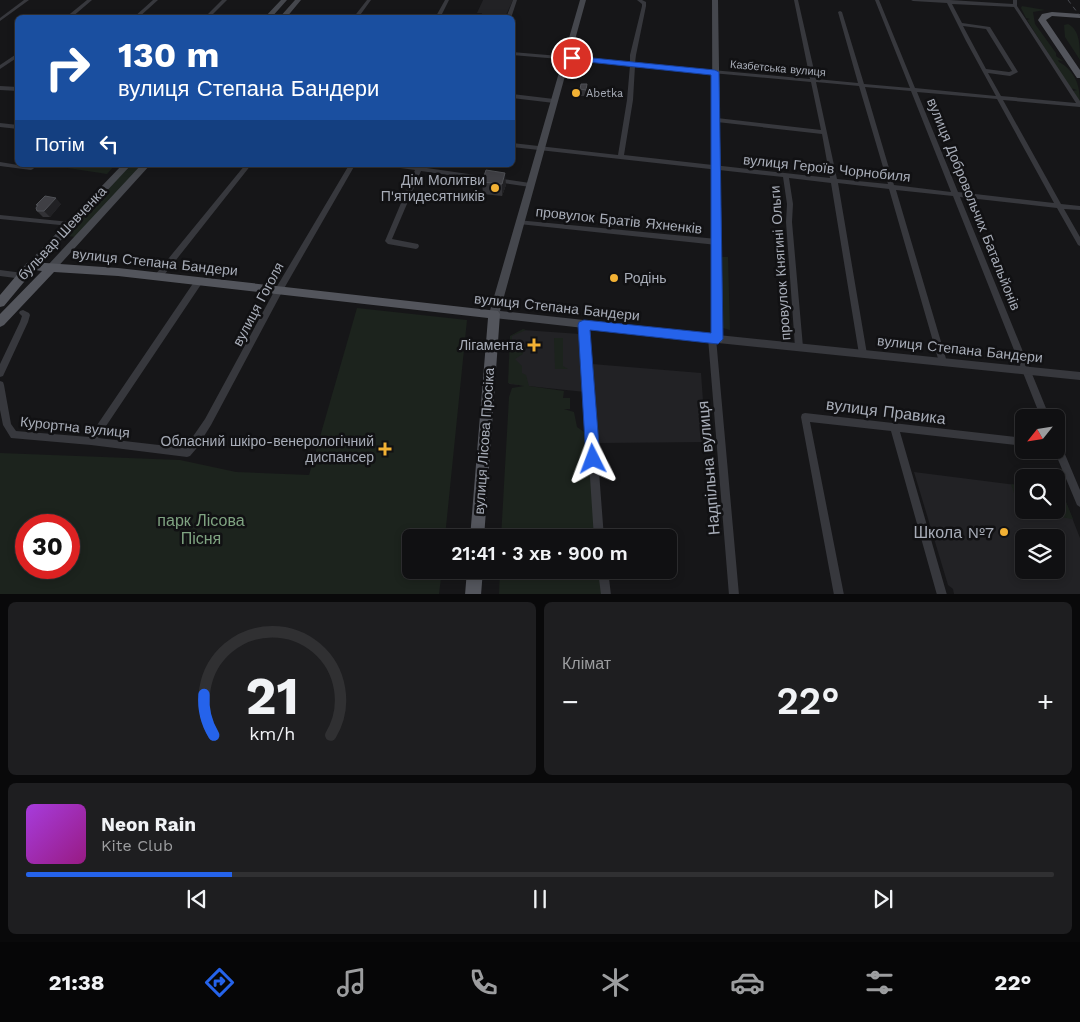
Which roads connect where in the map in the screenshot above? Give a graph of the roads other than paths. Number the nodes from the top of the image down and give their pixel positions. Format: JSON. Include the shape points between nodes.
{"nodes":[{"id":1,"x":26,"y":0,"type":"edge"},
{"id":2,"x":90,"y":0,"type":"edge"},
{"id":3,"x":156,"y":0,"type":"edge"},
{"id":4,"x":225,"y":0,"type":"edge"},
{"id":5,"x":284,"y":0,"type":"edge"},
{"id":6,"x":298,"y":0,"type":"edge"},
{"id":7,"x":369,"y":0,"type":"edge"},
{"id":8,"x":447,"y":0,"type":"edge"},
{"id":9,"x":516,"y":0,"type":"edge"},
{"id":10,"x":583,"y":0,"type":"edge"},
{"id":11,"x":640,"y":0,"type":"edge"},
{"id":12,"x":715,"y":0,"type":"edge"},
{"id":13,"x":796,"y":0,"type":"edge"},
{"id":14,"x":877,"y":0,"type":"edge"},
{"id":15,"x":913,"y":0,"type":"edge"},
{"id":16,"x":949,"y":1,"type":"edge"},
{"id":17,"x":1015,"y":3,"type":"edge"},
{"id":18,"x":840,"y":12,"type":"dead end"},
{"id":19,"x":71,"y":15,"type":"edge"},
{"id":20,"x":138,"y":15,"type":"edge"},
{"id":21,"x":209,"y":15,"type":"edge"},
{"id":22,"x":270,"y":15,"type":"edge"},
{"id":23,"x":285,"y":15,"type":"edge"},
{"id":24,"x":358,"y":15,"type":"edge"},
{"id":25,"x":439,"y":15,"type":"edge"},
{"id":26,"x":509,"y":15,"type":"edge"},
{"id":27,"x":1080,"y":16,"type":"edge"},
{"id":28,"x":0,"y":20,"type":"edge"},
{"id":29,"x":960,"y":24,"type":"junction"},
{"id":30,"x":515,"y":53,"type":"edge"},
{"id":31,"x":15,"y":56,"type":"edge"},
{"id":32,"x":566,"y":58,"type":"junction"},
{"id":33,"x":632,"y":64,"type":"junction"},
{"id":34,"x":0,"y":67,"type":"edge"},
{"id":35,"x":715,"y":72,"type":"junction"},
{"id":36,"x":986,"y":72,"type":"junction"},
{"id":37,"x":1080,"y":76,"type":"edge"},
{"id":38,"x":812,"y":82,"type":"junction"},
{"id":39,"x":862,"y":86,"type":"junction"},
{"id":40,"x":0,"y":88,"type":"edge"},
{"id":41,"x":15,"y":90,"type":"edge"},
{"id":42,"x":914,"y":91,"type":"junction"},
{"id":43,"x":515,"y":96,"type":"edge"},
{"id":44,"x":1000,"y":98,"type":"junction"},
{"id":45,"x":554,"y":101,"type":"junction"},
{"id":46,"x":1080,"y":105,"type":"edge"},
{"id":47,"x":717,"y":120,"type":"junction"},
{"id":48,"x":0,"y":125,"type":"edge"},
{"id":49,"x":15,"y":127,"type":"edge"},
{"id":50,"x":824,"y":132,"type":"junction"},
{"id":51,"x":515,"y":145,"type":"edge"},
{"id":52,"x":541,"y":148,"type":"junction"},
{"id":53,"x":621,"y":157,"type":"junction"},
{"id":54,"x":0,"y":164,"type":"edge"},
{"id":55,"x":15,"y":165,"type":"edge"},
{"id":56,"x":125,"y":167,"type":"edge"},
{"id":57,"x":144,"y":167,"type":"edge"},
{"id":58,"x":246,"y":167,"type":"edge"},
{"id":59,"x":351,"y":167,"type":"edge"},
{"id":60,"x":406,"y":167,"type":"edge"},
{"id":61,"x":717,"y":168,"type":"junction"},
{"id":62,"x":419,"y":169,"type":"junction"},
{"id":63,"x":786,"y":176,"type":"junction"},
{"id":64,"x":834,"y":181,"type":"junction"},
{"id":65,"x":530,"y":185,"type":"junction"},
{"id":66,"x":892,"y":188,"type":"junction"},
{"id":67,"x":955,"y":195,"type":"junction"},
{"id":68,"x":1060,"y":206,"type":"junction"},
{"id":69,"x":1080,"y":208,"type":"edge"},
{"id":70,"x":0,"y":217,"type":"edge"},
{"id":71,"x":519,"y":222,"type":"junction"},
{"id":72,"x":70,"y":224,"type":"junction"},
{"id":73,"x":60,"y":235,"type":"junction"},
{"id":74,"x":79,"y":239,"type":"junction"},
{"id":75,"x":717,"y":242,"type":"junction"},
{"id":76,"x":1080,"y":242,"type":"edge"},
{"id":77,"x":416,"y":246,"type":"dead end"},
{"id":78,"x":31,"y":266,"type":"junction"},
{"id":79,"x":51,"y":268,"type":"junction"},
{"id":80,"x":0,"y":273,"type":"edge"},
{"id":81,"x":158,"y":277,"type":"junction"},
{"id":82,"x":21,"y":278,"type":"junction"},
{"id":83,"x":199,"y":281,"type":"junction"},
{"id":84,"x":38,"y":282,"type":"junction"},
{"id":85,"x":279,"y":290,"type":"junction"},
{"id":86,"x":0,"y":304,"type":"edge"},
{"id":87,"x":24,"y":313,"type":"dead end"},
{"id":88,"x":494,"y":314,"type":"junction"},
{"id":89,"x":0,"y":322,"type":"edge"},
{"id":90,"x":584,"y":325,"type":"junction"},
{"id":91,"x":715,"y":339,"type":"junction"},
{"id":92,"x":799,"y":347,"type":"junction"},
{"id":93,"x":863,"y":354,"type":"junction"},
{"id":94,"x":943,"y":362,"type":"junction"},
{"id":95,"x":1027,"y":371,"type":"junction"},
{"id":96,"x":0,"y":373,"type":"edge"},
{"id":97,"x":1080,"y":376,"type":"edge"},
{"id":98,"x":0,"y":385,"type":"edge"},
{"id":99,"x":1042,"y":409,"type":"edge"},
{"id":100,"x":894,"y":427,"type":"junction"},
{"id":101,"x":91,"y":441,"type":"junction"},
{"id":102,"x":1015,"y":441,"type":"edge"},
{"id":103,"x":186,"y":453,"type":"joint"},
{"id":104,"x":1063,"y":459,"type":"edge"},
{"id":105,"x":1080,"y":502,"type":"edge"},
{"id":106,"x":478,"y":529,"type":"edge"},
{"id":107,"x":598,"y":529,"type":"edge"},
{"id":108,"x":474,"y":579,"type":"edge"},
{"id":109,"x":604,"y":579,"type":"edge"},
{"id":110,"x":473,"y":594,"type":"edge"},
{"id":111,"x":606,"y":594,"type":"edge"},
{"id":112,"x":734,"y":594,"type":"edge"},
{"id":113,"x":839,"y":594,"type":"edge"},
{"id":114,"x":942,"y":594,"type":"edge"}],
"edges":[{"from":1,"to":28,"type":"street"},
{"from":2,"to":19,"type":"street"},
{"from":3,"to":20,"type":"street"},
{"from":4,"to":21,"type":"street"},
{"from":5,"to":22,"type":"main road"},
{"from":6,"to":23,"type":"main road"},
{"from":7,"to":24,"type":"street"},
{"from":8,"to":25,"type":"street"},
{"from":9,"to":26,"type":"street"},
{"from":10,"to":32,"type":"main road"},
{"from":11,"to":33,"type":"street","via":[[644,4]]},
{"from":12,"to":35,"type":"main road","name":"Надпільна вулиця"},
{"from":13,"to":38,"type":"street"},
{"from":14,"to":42,"type":"street","name":"вулиця Добровольчих Батальйонів"},
{"from":15,"to":16,"type":"street"},
{"from":16,"to":17,"type":"street"},
{"from":16,"to":29,"type":"street"},
{"from":17,"to":46,"type":"street"},
{"from":18,"to":39,"type":"street"},
{"from":27,"to":37,"type":"main road","via":[[1052,14],[1042,19]]},
{"from":29,"to":36,"type":"street"},
{"from":29,"to":36,"type":"street","via":[[988,28],[1015,72]]},
{"from":30,"to":32,"type":"street","name":"Казбетська вулиця"},
{"from":31,"to":34,"type":"street"},
{"from":32,"to":33,"type":"street","name":"Казбетська вулиця"},
{"from":32,"to":45,"type":"main road"},
{"from":33,"to":35,"type":"street","name":"Казбетська вулиця"},
{"from":33,"to":53,"type":"street"},
{"from":35,"to":38,"type":"street","name":"Казбетська вулиця"},
{"from":35,"to":47,"type":"main road","name":"Надпільна вулиця"},
{"from":36,"to":44,"type":"street"},
{"from":38,"to":39,"type":"street","name":"Казбетська вулиця"},
{"from":38,"to":50,"type":"street"},
{"from":39,"to":42,"type":"street","name":"Казбетська вулиця"},
{"from":39,"to":66,"type":"street"},
{"from":40,"to":41,"type":"street"},
{"from":42,"to":44,"type":"street","name":"Казбетська вулиця"},
{"from":42,"to":67,"type":"street","name":"вулиця Добровольчих Батальйонів"},
{"from":43,"to":45,"type":"street"},
{"from":44,"to":46,"type":"street","name":"Казбетська вулиця"},
{"from":44,"to":68,"type":"street"},
{"from":45,"to":52,"type":"main road"},
{"from":47,"to":50,"type":"street"},
{"from":47,"to":61,"type":"main road","name":"Надпільна вулиця"},
{"from":48,"to":49,"type":"street"},
{"from":50,"to":64,"type":"street"},
{"from":51,"to":52,"type":"street","name":"вулиця Героїв Чорнобиля"},
{"from":52,"to":53,"type":"street","name":"вулиця Героїв Чорнобиля"},
{"from":52,"to":65,"type":"main road"},
{"from":53,"to":61,"type":"street","name":"вулиця Героїв Чорнобиля"},
{"from":54,"to":55,"type":"street"},
{"from":56,"to":72,"type":"main road","name":"бульвар Шевченка"},
{"from":57,"to":74,"type":"main road","name":"бульвар Шевченка"},
{"from":58,"to":81,"type":"street"},
{"from":59,"to":85,"type":"street","name":"вулиця Гоголя"},
{"from":60,"to":62,"type":"street"},
{"from":61,"to":63,"type":"street","name":"вулиця Героїв Чорнобиля"},
{"from":61,"to":75,"type":"main road","name":"Надпільна вулиця"},
{"from":62,"to":65,"type":"street"},
{"from":62,"to":77,"type":"street","via":[[388,241]]},
{"from":63,"to":64,"type":"street","name":"вулиця Героїв Чорнобиля"},
{"from":63,"to":92,"type":"street","name":"провулок Княгині Ольги"},
{"from":64,"to":66,"type":"street","name":"вулиця Героїв Чорнобиля"},
{"from":64,"to":93,"type":"street"},
{"from":65,"to":71,"type":"main road"},
{"from":66,"to":67,"type":"street","name":"вулиця Героїв Чорнобиля"},
{"from":66,"to":94,"type":"street"},
{"from":67,"to":68,"type":"street","name":"вулиця Героїв Чорнобиля"},
{"from":67,"to":95,"type":"street","name":"вулиця Добровольчих Батальйонів"},
{"from":68,"to":69,"type":"street","name":"вулиця Героїв Чорнобиля"},
{"from":68,"to":76,"type":"street"},
{"from":70,"to":72,"type":"street"},
{"from":71,"to":75,"type":"street","name":"провулок Братів Яхненків"},
{"from":71,"to":88,"type":"main road"},
{"from":72,"to":73,"type":"main road","name":"бульвар Шевченка"},
{"from":73,"to":74,"type":"main road","via":[[67,240]]},
{"from":73,"to":78,"type":"main road","name":"бульвар Шевченка"},
{"from":74,"to":79,"type":"main road","name":"бульвар Шевченка"},
{"from":75,"to":91,"type":"main road","name":"Надпільна вулиця"},
{"from":78,"to":79,"type":"main road","name":"вулиця Степана Бандери"},
{"from":78,"to":82,"type":"main road","name":"бульвар Шевченка"},
{"from":79,"to":81,"type":"main road","name":"вулиця Степана Бандери"},
{"from":79,"to":84,"type":"main road","name":"бульвар Шевченка"},
{"from":80,"to":82,"type":"street"},
{"from":81,"to":83,"type":"main road","name":"вулиця Степана Бандери"},
{"from":82,"to":84,"type":"main road"},
{"from":82,"to":86,"type":"main road","name":"бульвар Шевченка"},
{"from":83,"to":85,"type":"main road","name":"вулиця Степана Бандери"},
{"from":83,"to":101,"type":"street"},
{"from":84,"to":89,"type":"main road","name":"бульвар Шевченка"},
{"from":85,"to":88,"type":"main road","name":"вулиця Степана Бандери"},
{"from":85,"to":103,"type":"street","name":"вулиця Гоголя","via":[[208,422]]},
{"from":87,"to":96,"type":"street","via":[[24,322]]},
{"from":88,"to":90,"type":"main road","name":"вулиця Степана Бандери"},
{"from":88,"to":106,"type":"main road","name":"вулиця Лісова Просіка"},
{"from":90,"to":91,"type":"main road","name":"вулиця Степана Бандери"},
{"from":90,"to":107,"type":"street"},
{"from":91,"to":92,"type":"street","name":"вулиця Степана Бандери"},
{"from":91,"to":112,"type":"street","name":"Надпільна вулиця"},
{"from":92,"to":93,"type":"street","name":"вулиця Степана Бандери"},
{"from":93,"to":94,"type":"street","name":"вулиця Степана Бандери"},
{"from":94,"to":95,"type":"street","name":"вулиця Степана Бандери"},
{"from":95,"to":97,"type":"street","name":"вулиця Степана Бандери"},
{"from":95,"to":99,"type":"street","name":"вулиця Добровольчих Батальйонів"},
{"from":98,"to":101,"type":"street","name":"Курортна вулиця","via":[[7,425],[14,435]]},
{"from":100,"to":102,"type":"street","name":"вулиця Правика"},
{"from":100,"to":113,"type":"street","name":"вулиця Правика","via":[[805,417]]},
{"from":100,"to":114,"type":"street"},
{"from":101,"to":103,"type":"street","name":"Курортна вулиця"},
{"from":104,"to":105,"type":"street"},
{"from":108,"to":110,"type":"main road"},
{"from":109,"to":111,"type":"street"}]}
